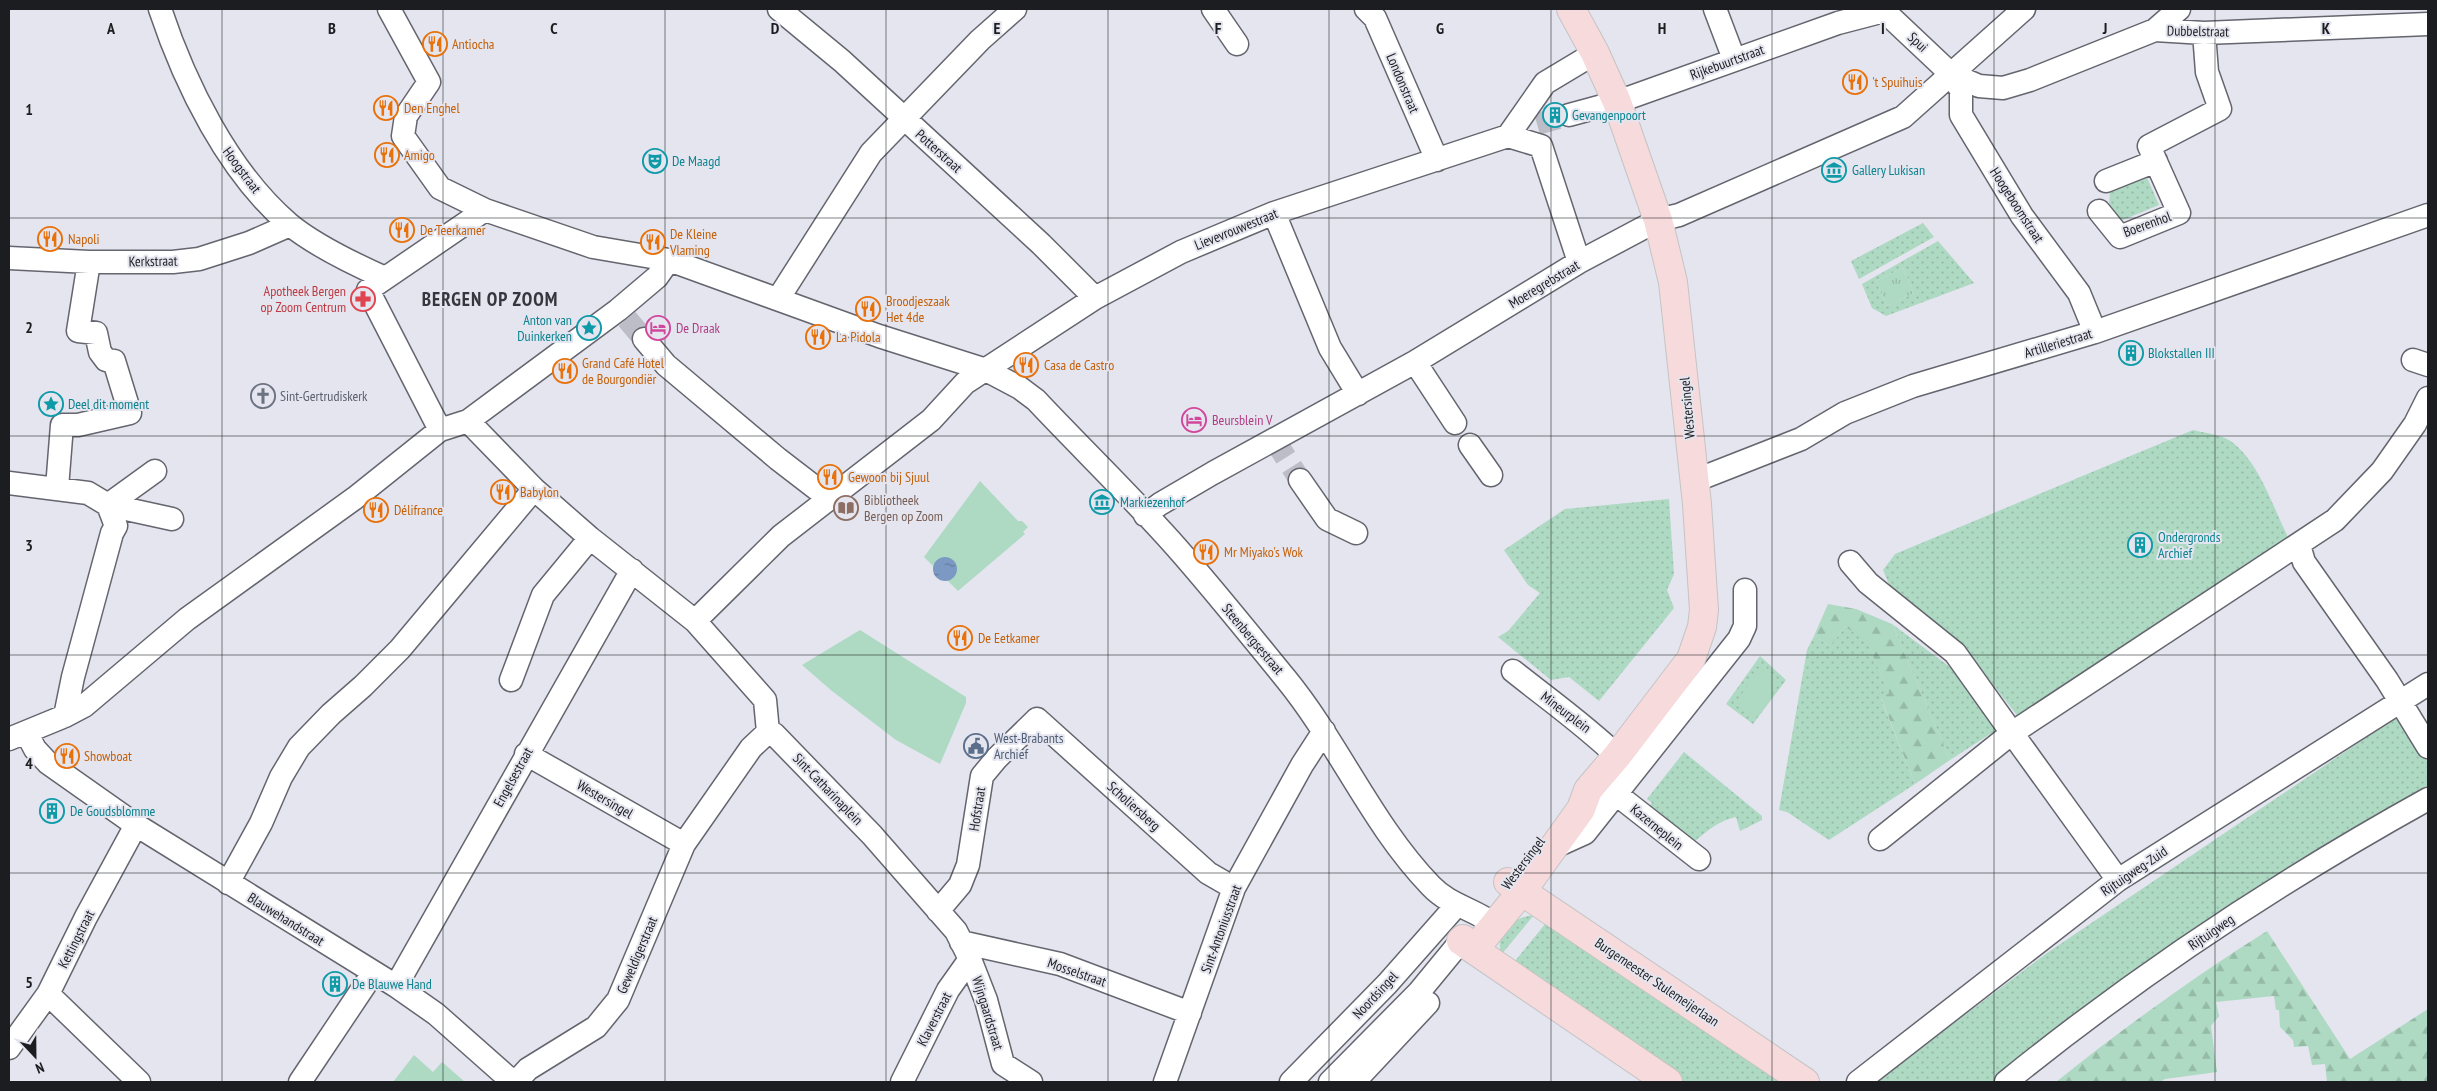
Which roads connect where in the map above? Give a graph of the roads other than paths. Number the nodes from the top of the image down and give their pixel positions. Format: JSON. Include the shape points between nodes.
{"nodes":[{"id":1,"x":160,"y":9,"type":"edge"},
{"id":2,"x":389,"y":9,"type":"edge"},
{"id":3,"x":779,"y":9,"type":"edge"},
{"id":4,"x":1016,"y":9,"type":"edge"},
{"id":5,"x":1214,"y":9,"type":"edge"},
{"id":6,"x":1366,"y":9,"type":"edge"},
{"id":7,"x":1571,"y":9,"type":"edge"},
{"id":8,"x":1715,"y":9,"type":"edge"},
{"id":9,"x":2024,"y":9,"type":"edge"},
{"id":10,"x":2179,"y":9,"type":"edge"},
{"id":11,"x":1884,"y":10,"type":"edge"},
{"id":12,"x":2428,"y":28,"type":"edge"},
{"id":13,"x":2155,"y":30,"type":"junction"},
{"id":14,"x":2204,"y":33,"type":"junction"},
{"id":15,"x":1237,"y":44,"type":"dead end"},
{"id":16,"x":1595,"y":53,"type":"junction"},
{"id":17,"x":1734,"y":59,"type":"junction"},
{"id":18,"x":1951,"y":74,"type":"junction"},
{"id":19,"x":1617,"y":102,"type":"junction"},
{"id":20,"x":1569,"y":115,"type":"tunnel mouth"},
{"id":21,"x":903,"y":118,"type":"junction"},
{"id":22,"x":1537,"y":124,"type":"tunnel mouth"},
{"id":23,"x":1508,"y":136,"type":"junction"},
{"id":24,"x":1437,"y":160,"type":"junction"},
{"id":25,"x":2156,"y":160,"type":"junction"},
{"id":26,"x":2106,"y":181,"type":"dead end"},
{"id":27,"x":485,"y":210,"type":"junction"},
{"id":28,"x":2099,"y":211,"type":"dead end"},
{"id":29,"x":1274,"y":213,"type":"junction"},
{"id":30,"x":2428,"y":215,"type":"edge"},
{"id":31,"x":1658,"y":220,"type":"junction"},
{"id":32,"x":290,"y":225,"type":"junction"},
{"id":33,"x":9,"y":258,"type":"edge"},
{"id":34,"x":669,"y":260,"type":"junction"},
{"id":35,"x":89,"y":262,"type":"junction"},
{"id":36,"x":1580,"y":262,"type":"junction"},
{"id":37,"x":385,"y":278,"type":"junction"},
{"id":38,"x":1095,"y":298,"type":"junction"},
{"id":39,"x":778,"y":300,"type":"junction"},
{"id":40,"x":2095,"y":332,"type":"junction"},
{"id":41,"x":644,"y":340,"type":"tunnel mouth"},
{"id":42,"x":1415,"y":362,"type":"junction"},
{"id":43,"x":986,"y":370,"type":"junction"},
{"id":44,"x":1358,"y":394,"type":"junction"},
{"id":45,"x":2428,"y":398,"type":"edge"},
{"id":46,"x":468,"y":421,"type":"junction"},
{"id":47,"x":1455,"y":422,"type":"dead end"},
{"id":48,"x":440,"y":430,"type":"junction"},
{"id":49,"x":1470,"y":445,"type":"dead end"},
{"id":50,"x":155,"y":471,"type":"dead end"},
{"id":51,"x":1491,"y":475,"type":"dead end"},
{"id":52,"x":1300,"y":480,"type":"tunnel mouth"},
{"id":53,"x":1694,"y":481,"type":"junction"},
{"id":54,"x":9,"y":483,"type":"edge"},
{"id":55,"x":57,"y":488,"type":"junction"},
{"id":56,"x":534,"y":489,"type":"junction"},
{"id":57,"x":830,"y":499,"type":"junction"},
{"id":58,"x":108,"y":505,"type":"junction"},
{"id":59,"x":1145,"y":515,"type":"junction"},
{"id":60,"x":172,"y":519,"type":"dead end"},
{"id":61,"x":1356,"y":533,"type":"dead end"},
{"id":62,"x":590,"y":538,"type":"junction"},
{"id":63,"x":2299,"y":545,"type":"junction"},
{"id":64,"x":1850,"y":562,"type":"dead end"},
{"id":65,"x":632,"y":570,"type":"junction"},
{"id":66,"x":1745,"y":590,"type":"dead end"},
{"id":67,"x":695,"y":621,"type":"junction"},
{"id":68,"x":1513,"y":671,"type":"dead end"},
{"id":69,"x":511,"y":680,"type":"dead end"},
{"id":70,"x":2428,"y":684,"type":"edge"},
{"id":71,"x":2401,"y":703,"type":"junction"},
{"id":72,"x":65,"y":716,"type":"junction"},
{"id":73,"x":1038,"y":719,"type":"joint"},
{"id":74,"x":768,"y":732,"type":"junction"},
{"id":75,"x":1324,"y":732,"type":"junction"},
{"id":76,"x":2012,"y":733,"type":"junction"},
{"id":77,"x":17,"y":735,"type":"edge"},
{"id":78,"x":2428,"y":747,"type":"edge"},
{"id":79,"x":526,"y":754,"type":"junction"},
{"id":80,"x":1617,"y":756,"type":"junction"},
{"id":81,"x":1588,"y":790,"type":"junction"},
{"id":82,"x":1616,"y":794,"type":"junction"},
{"id":83,"x":2428,"y":799,"type":"edge"},
{"id":84,"x":136,"y":826,"type":"junction"},
{"id":85,"x":1880,"y":839,"type":"dead end"},
{"id":86,"x":684,"y":844,"type":"junction"},
{"id":87,"x":1554,"y":847,"type":"junction"},
{"id":88,"x":1699,"y":860,"type":"dead end"},
{"id":89,"x":2118,"y":880,"type":"junction"},
{"id":90,"x":228,"y":883,"type":"junction"},
{"id":91,"x":1515,"y":887,"type":"junction"},
{"id":92,"x":1234,"y":888,"type":"junction"},
{"id":93,"x":1456,"y":906,"type":"junction"},
{"id":94,"x":938,"y":911,"type":"junction"},
{"id":95,"x":1488,"y":920,"type":"junction"},
{"id":96,"x":1468,"y":945,"type":"junction"},
{"id":97,"x":966,"y":951,"type":"junction"},
{"id":98,"x":373,"y":973,"type":"junction"},
{"id":99,"x":396,"y":986,"type":"junction"},
{"id":100,"x":48,"y":994,"type":"junction"},
{"id":101,"x":1190,"y":1013,"type":"junction"},
{"id":102,"x":9,"y":1048,"type":"edge"},
{"id":103,"x":1867,"y":1076,"type":"edge"},
{"id":104,"x":511,"y":1081,"type":"edge"},
{"id":105,"x":139,"y":1082,"type":"edge"},
{"id":106,"x":300,"y":1082,"type":"edge"},
{"id":107,"x":902,"y":1082,"type":"edge"},
{"id":108,"x":1031,"y":1082,"type":"edge"},
{"id":109,"x":1165,"y":1082,"type":"edge"},
{"id":110,"x":1291,"y":1082,"type":"edge"},
{"id":111,"x":1330,"y":1082,"type":"edge"},
{"id":112,"x":1354,"y":1082,"type":"edge"},
{"id":113,"x":1668,"y":1082,"type":"edge"},
{"id":114,"x":1806,"y":1082,"type":"edge"},
{"id":115,"x":2006,"y":1082,"type":"edge"}],
"edges":[{"from":1,"to":32,"type":"street","name":"Hoogstraat","via":[[218,139],[240,172]]},
{"from":2,"to":27,"type":"street","name":"Steenbergsestraat","via":[[429,82],[406,116],[403,136],[440,188]]},
{"from":3,"to":21,"type":"street","name":"Potterstraat","via":[[842,61]]},
{"from":4,"to":21,"type":"street","via":[[980,40]]},
{"from":5,"to":15,"type":"street"},
{"from":6,"to":24,"type":"street","name":"Londonstraat","via":[[1375,18]]},
{"from":7,"to":16,"type":"main road","name":"Westersingel"},
{"from":8,"to":17,"type":"street"},
{"from":9,"to":18,"type":"street","name":"Moeregrebstraat"},
{"from":10,"to":13,"type":"street"},
{"from":11,"to":17,"type":"street","name":"Rijkebuurtstraat"},
{"from":11,"to":18,"type":"street","name":"Spui"},
{"from":12,"to":14,"type":"street","name":"Dubbelstraat"},
{"from":13,"to":14,"type":"street","name":"Dubbelstraat"},
{"from":13,"to":18,"type":"street","name":"Dubbelstraat","via":[[2003,88],[1979,86]]},
{"from":14,"to":25,"type":"street","name":"Boerenhol","via":[[2207,72],[2220,109],[2149,146]]},
{"from":16,"to":19,"type":"main road","name":"Westersingel"},
{"from":16,"to":23,"type":"street","via":[[1545,83]]},
{"from":17,"to":19,"type":"street","name":"Rijkebuurtstraat"},
{"from":18,"to":31,"type":"street","name":"Moeregrebstraat","via":[[1903,117],[1678,215]]},
{"from":18,"to":40,"type":"street","name":"Hoogeboomstraat","via":[[1961,90],[1961,115],[2022,216],[2078,293]]},
{"from":19,"to":20,"type":"street"},
{"from":19,"to":31,"type":"main road","name":"Westersingel"},
{"from":21,"to":38,"type":"street","name":"Potterstraat"},
{"from":21,"to":39,"type":"street","via":[[871,153]]},
{"from":22,"to":23,"type":"street","name":"Lievevrouwestraat"},
{"from":23,"to":24,"type":"street","name":"Lievevrouwestraat"},
{"from":23,"to":36,"type":"street","via":[[1542,146]]},
{"from":24,"to":29,"type":"street","name":"Lievevrouwestraat"},
{"from":25,"to":26,"type":"street"},
{"from":25,"to":28,"type":"street","name":"Boerenhol","via":[[2179,213],[2120,237]]},
{"from":27,"to":34,"type":"street","name":"Steenbergsestraat","via":[[594,247]]},
{"from":27,"to":37,"type":"street"},
{"from":29,"to":38,"type":"street","name":"Lievevrouwestraat","via":[[1181,252]]},
{"from":29,"to":44,"type":"street","via":[[1330,348]]},
{"from":30,"to":40,"type":"street","name":"Artilleriestraat"},
{"from":31,"to":36,"type":"street","name":"Moeregrebstraat"},
{"from":31,"to":53,"type":"main road","name":"Westersingel","via":[[1673,282]]},
{"from":32,"to":35,"type":"street","name":"Kerkstraat","via":[[249,243],[198,259]]},
{"from":32,"to":37,"type":"street","name":"Hoogstraat"},
{"from":33,"to":35,"type":"street","name":"Kerkstraat"},
{"from":34,"to":39,"type":"street","name":"Steenbergsestraat"},
{"from":34,"to":46,"type":"street","via":[[623,314]]},
{"from":35,"to":55,"type":"street","via":[[78,331],[96,333],[100,352],[106,360],[114,361],[130,413],[78,425],[62,425]]},
{"from":36,"to":42,"type":"street","name":"Moeregrebstraat"},
{"from":37,"to":48,"type":"street","via":[[368,290]]},
{"from":38,"to":43,"type":"street","name":"Lievevrouwestraat"},
{"from":39,"to":43,"type":"street","name":"Steenbergsestraat"},
{"from":40,"to":53,"type":"street","name":"Artilleriestraat","via":[[1913,386],[1845,413],[1801,439]]},
{"from":41,"to":57,"type":"street","via":[[666,365],[778,460]]},
{"from":42,"to":44,"type":"street","name":"Moeregrebstraat"},
{"from":42,"to":47,"type":"street"},
{"from":43,"to":57,"type":"street","name":"Lievevrouwestraat","via":[[965,383],[931,420]]},
{"from":43,"to":59,"type":"street","name":"Steenbergsestraat","via":[[1036,400]]},
{"from":44,"to":59,"type":"street","name":"Moeregrebstraat","via":[[1213,473]]},
{"from":45,"to":63,"type":"street","via":[[2415,424],[2382,471],[2335,520]]},
{"from":46,"to":48,"type":"street"},
{"from":46,"to":56,"type":"street"},
{"from":48,"to":72,"type":"street","via":[[354,498],[187,619],[91,701]]},
{"from":49,"to":51,"type":"street"},
{"from":50,"to":58,"type":"street"},
{"from":52,"to":61,"type":"street","via":[[1327,519]]},
{"from":53,"to":80,"type":"main road","name":"Westersingel","via":[[1704,599],[1702,627],[1691,659]]},
{"from":54,"to":55,"type":"street"},
{"from":55,"to":58,"type":"street","via":[[88,493]]},
{"from":56,"to":62,"type":"street"},
{"from":56,"to":90,"type":"street","via":[[400,649],[299,747]]},
{"from":57,"to":67,"type":"street","name":"Lievevrouwestraat","via":[[781,536]]},
{"from":58,"to":60,"type":"street"},
{"from":58,"to":72,"type":"street","via":[[116,526],[73,676]]},
{"from":59,"to":75,"type":"street","name":"Steenbergsestraat","via":[[1288,680]]},
{"from":62,"to":65,"type":"street"},
{"from":62,"to":69,"type":"street","via":[[543,595]]},
{"from":63,"to":71,"type":"street","via":[[2304,562]]},
{"from":63,"to":76,"type":"street"},
{"from":64,"to":76,"type":"street","via":[[1868,584],[1955,653]]},
{"from":65,"to":67,"type":"street"},
{"from":65,"to":79,"type":"street","name":"Engelsestraat"},
{"from":66,"to":82,"type":"street","name":"Westersingel","via":[[1745,626],[1739,639]]},
{"from":67,"to":74,"type":"street","via":[[765,700]]},
{"from":68,"to":80,"type":"street","name":"Mineurplein"},
{"from":70,"to":71,"type":"street","name":"Rijtuigweg-Zuid"},
{"from":71,"to":78,"type":"street"},
{"from":71,"to":89,"type":"street","name":"Rijtuigweg-Zuid","via":[[2308,758]]},
{"from":72,"to":77,"type":"street"},
{"from":73,"to":92,"type":"street","name":"Scholiersberg","via":[[1208,873]]},
{"from":73,"to":94,"type":"street","name":"Hofstraat","via":[[982,776],[968,865],[960,885]]},
{"from":74,"to":86,"type":"street","via":[[751,748]]},
{"from":74,"to":94,"type":"street","name":"Sint-Catharinaplein","via":[[774,734],[840,801]]},
{"from":75,"to":92,"type":"street","name":"Sint-Antoniusstraat","via":[[1302,765]]},
{"from":75,"to":93,"type":"street","name":"Steenbergsestraat","via":[[1403,854],[1432,887]]},
{"from":76,"to":85,"type":"street"},
{"from":76,"to":89,"type":"street"},
{"from":77,"to":84,"type":"street","name":"Blauwehandstraat","via":[[48,763]]},
{"from":79,"to":86,"type":"street","name":"Westersingel"},
{"from":79,"to":99,"type":"street","name":"Engelsestraat"},
{"from":80,"to":81,"type":"main road","name":"Westersingel"},
{"from":81,"to":87,"type":"main road","name":"Westersingel","via":[[1581,809]]},
{"from":81,"to":91,"type":"main road","name":"Westersingel","via":[[1573,796]]},
{"from":82,"to":87,"type":"street","name":"Westersingel","via":[[1585,833]]},
{"from":82,"to":88,"type":"street","name":"Kazerneplein"},
{"from":83,"to":115,"type":"street","name":"Rijtuigweg","via":[[2282,884],[2060,1038]]},
{"from":84,"to":90,"type":"street","name":"Blauwehandstraat"},
{"from":84,"to":100,"type":"street","name":"Kettingstraat"},
{"from":86,"to":104,"type":"street","name":"Geweldigerstraat","via":[[618,1000],[596,1027]]},
{"from":87,"to":91,"type":"main road","name":"Westersingel"},
{"from":89,"to":103,"type":"street","name":"Rijtuigweg-Zuid"},
{"from":90,"to":98,"type":"street","name":"Blauwehandstraat"},
{"from":91,"to":95,"type":"main road","name":"Westersingel"},
{"from":91,"to":114,"type":"main road","name":"Burgemeester Stulemeijerlaan"},
{"from":92,"to":101,"type":"street","name":"Sint-Antoniusstraat"},
{"from":93,"to":95,"type":"street","name":"Steenbergsestraat"},
{"from":93,"to":110,"type":"street","name":"Noordsingel","via":[[1387,984]]},
{"from":94,"to":97,"type":"street","name":"Sint-Catharinaplein","via":[[956,931]]},
{"from":95,"to":96,"type":"main road","name":"Westersingel"},
{"from":96,"to":111,"type":"street","name":"Noordsingel"},
{"from":96,"to":112,"type":"street","via":[[1387,1048]]},
{"from":96,"to":113,"type":"main road"},
{"from":97,"to":101,"type":"street","name":"Mosselstraat","via":[[1060,964]]},
{"from":97,"to":107,"type":"street","name":"Klaverstraat"},
{"from":97,"to":108,"type":"street","name":"Wijngaardstraat","via":[[986,1000],[1003,1064]]},
{"from":98,"to":99,"type":"street","name":"Blauwehandstraat"},
{"from":98,"to":106,"type":"street"},
{"from":99,"to":104,"type":"street","name":"Blauwehandstraat","via":[[436,1014]]},
{"from":100,"to":102,"type":"street","name":"Kettingstraat"},
{"from":100,"to":105,"type":"street"},
{"from":101,"to":109,"type":"street","name":"Sint-Antoniusstraat"}]}
